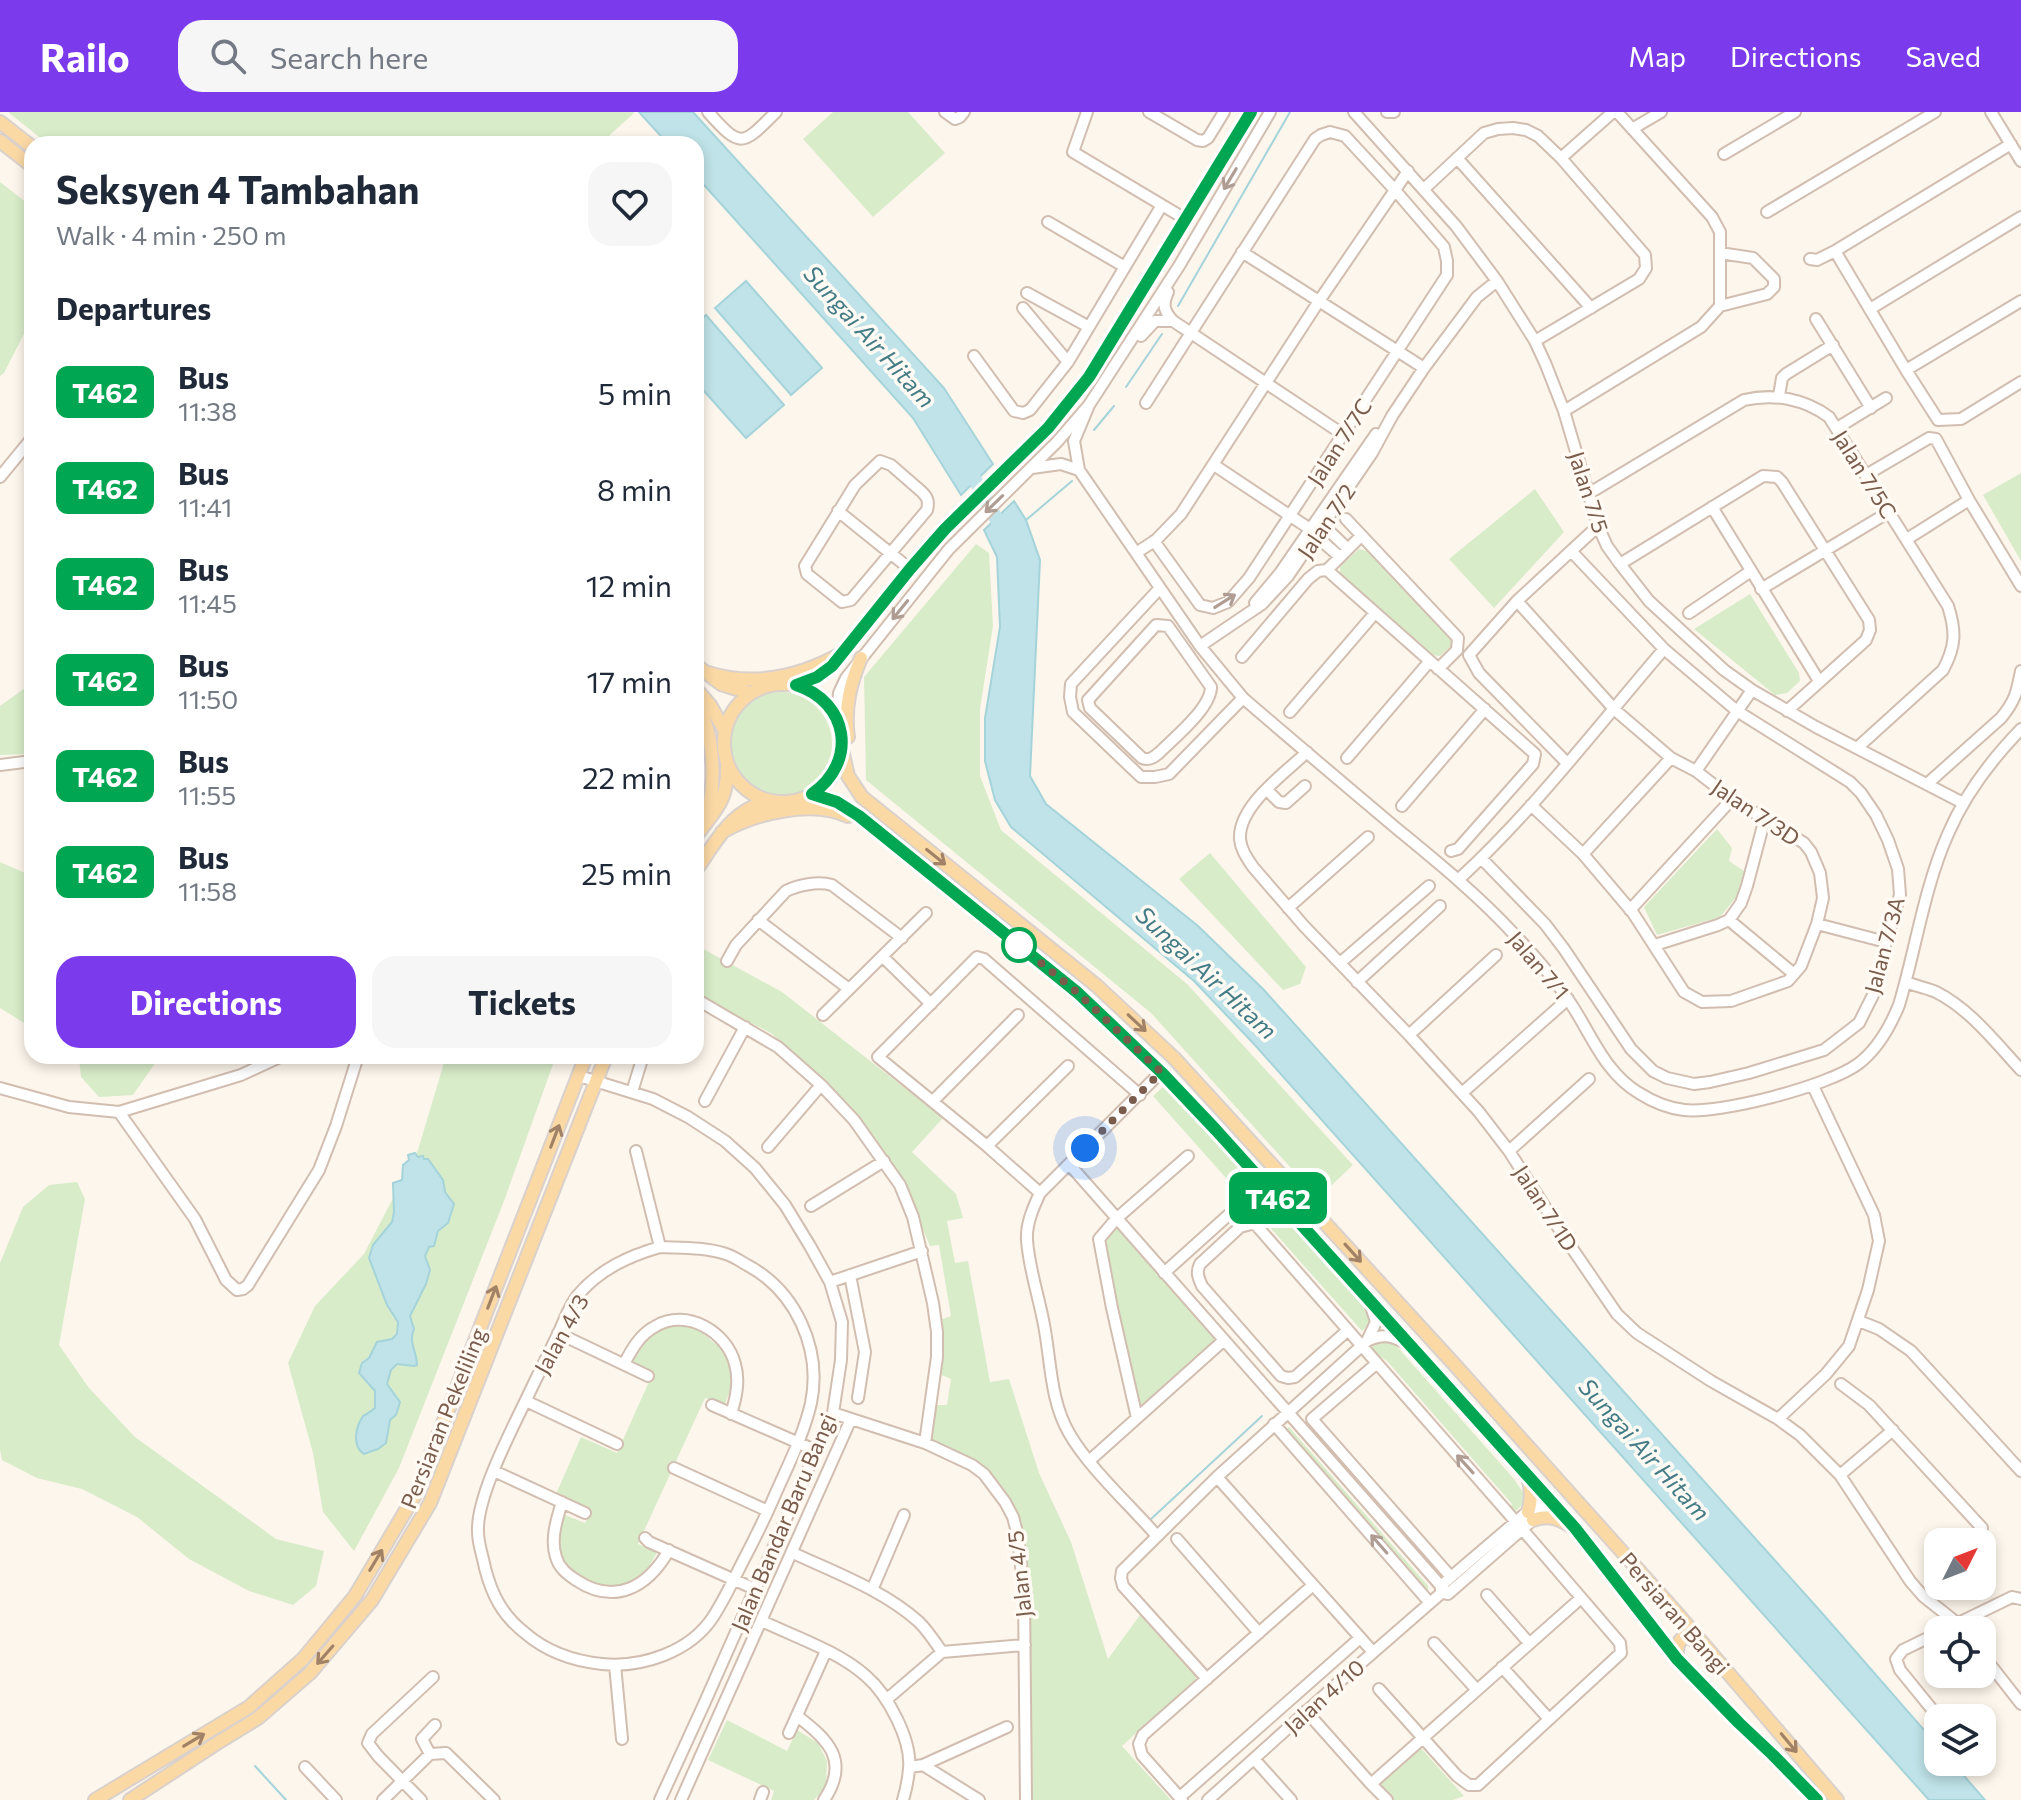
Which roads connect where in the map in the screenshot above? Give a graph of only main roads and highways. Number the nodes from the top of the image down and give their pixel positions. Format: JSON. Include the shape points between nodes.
{"nodes":[{"id":1,"x":0,"y":122,"type":"edge"},
{"id":2,"x":0,"y":141,"type":"edge"},
{"id":3,"x":24,"y":141,"type":"edge"},
{"id":4,"x":24,"y":160,"type":"edge"},
{"id":5,"x":846,"y":651,"type":"road end"},
{"id":6,"x":861,"y":658,"type":"road end"},
{"id":7,"x":704,"y":670,"type":"edge"},
{"id":8,"x":704,"y":672,"type":"edge"},
{"id":9,"x":750,"y":693,"type":"junction"},
{"id":10,"x":704,"y":698,"type":"edge"},
{"id":11,"x":704,"y":719,"type":"edge"},
{"id":12,"x":725,"y":731,"type":"junction"},
{"id":13,"x":842,"y":750,"type":"junction"},
{"id":14,"x":727,"y":762,"type":"junction"},
{"id":15,"x":812,"y":794,"type":"junction"},
{"id":16,"x":772,"y":801,"type":"junction"},
{"id":17,"x":875,"y":809,"type":"junction"},
{"id":18,"x":704,"y":820,"type":"edge"},
{"id":19,"x":704,"y":825,"type":"edge"},
{"id":20,"x":722,"y":832,"type":"junction"},
{"id":21,"x":879,"y":833,"type":"junction"},
{"id":22,"x":704,"y":858,"type":"edge"},
{"id":23,"x":583,"y":1064,"type":"edge"},
{"id":24,"x":603,"y":1064,"type":"edge"},
{"id":25,"x":1484,"y":1399,"type":"junction"},
{"id":26,"x":1527,"y":1475,"type":"junction"},
{"id":27,"x":1551,"y":1497,"type":"junction"},
{"id":28,"x":1575,"y":1528,"type":"junction"},
{"id":29,"x":1676,"y":1612,"type":"junction"},
{"id":30,"x":1708,"y":1648,"type":"junction"},
{"id":31,"x":1677,"y":1659,"type":"junction"},
{"id":32,"x":127,"y":1781,"type":"junction"},
{"id":33,"x":133,"y":1798,"type":"edge"},
{"id":34,"x":95,"y":1800,"type":"edge"},
{"id":35,"x":1817,"y":1800,"type":"edge"},
{"id":36,"x":1837,"y":1800,"type":"edge"}],
"edges":[{"from":1,"to":3,"type":"main road"},
{"from":2,"to":4,"type":"main road"},
{"from":5,"to":7,"type":"main road","via":[[776,678],[742,680]]},
{"from":6,"to":17,"type":"main road","via":[[848,695],[846,727],[853,767]]},
{"from":8,"to":9,"type":"main road"},
{"from":9,"to":12,"type":"main road","via":[[735,706]]},
{"from":9,"to":13,"type":"main road","via":[[772,684],[810,690],[837,718]]},
{"from":10,"to":12,"type":"main road"},
{"from":11,"to":18,"type":"main road","via":[[713,781]]},
{"from":12,"to":14,"type":"main road"},
{"from":13,"to":15,"type":"main road","via":[[829,780]]},
{"from":13,"to":17,"type":"main road","name":"Persiaran Bangi","via":[[850,782]]},
{"from":14,"to":16,"type":"main road","via":[[744,787]]},
{"from":14,"to":19,"type":"main road","via":[[724,797]]},
{"from":15,"to":16,"type":"main road","via":[[790,802]]},
{"from":15,"to":21,"type":"main road","name":"Persiaran Bangi","via":[[837,802]]},
{"from":16,"to":20,"type":"main road","via":[[745,810]]},
{"from":17,"to":25,"type":"main road","name":"Persiaran Bangi","one_way":true,"via":[[1097,986],[1174,1058]]},
{"from":20,"to":21,"type":"main road","via":[[759,815],[815,808],[838,811]]},
{"from":20,"to":22,"type":"main road"},
{"from":21,"to":26,"type":"main road","name":"Persiaran Bangi","via":[[1078,993],[1161,1072]]},
{"from":32,"to":23,"type":"main road","name":"Persiaran Pekeliling","one_way":true,"via":[[249,1707],[303,1659],[355,1596],[415,1495]]},
{"from":24,"to":33,"type":"main road","name":"Persiaran Pekeliling","one_way":true,"via":[[430,1503],[372,1600],[310,1673],[258,1718]]},
{"from":25,"to":27,"type":"main road","via":[[1489,1413],[1550,1481]]},
{"from":25,"to":29,"type":"main road","name":"Persiaran Bangi"},
{"from":26,"to":27,"type":"main road","name":"Persiaran Bangi"},
{"from":26,"to":28,"type":"main road","via":[[1530,1516],[1557,1518]]},
{"from":27,"to":28,"type":"main road","name":"Persiaran Bangi"},
{"from":27,"to":29,"type":"main road","via":[[1568,1501],[1655,1598]]},
{"from":28,"to":31,"type":"main road","name":"Persiaran Bangi"},
{"from":29,"to":30,"type":"main road","name":"Persiaran Bangi"},
{"from":30,"to":31,"type":"main road","via":[[1684,1637]]},
{"from":30,"to":36,"type":"main road","name":"Persiaran Bangi","one_way":true},
{"from":31,"to":35,"type":"main road","name":"Persiaran Bangi"},
{"from":32,"to":33,"type":"main road","via":[[136,1790]]},
{"from":32,"to":34,"type":"main road","name":"Persiaran Pekeliling"}]}
